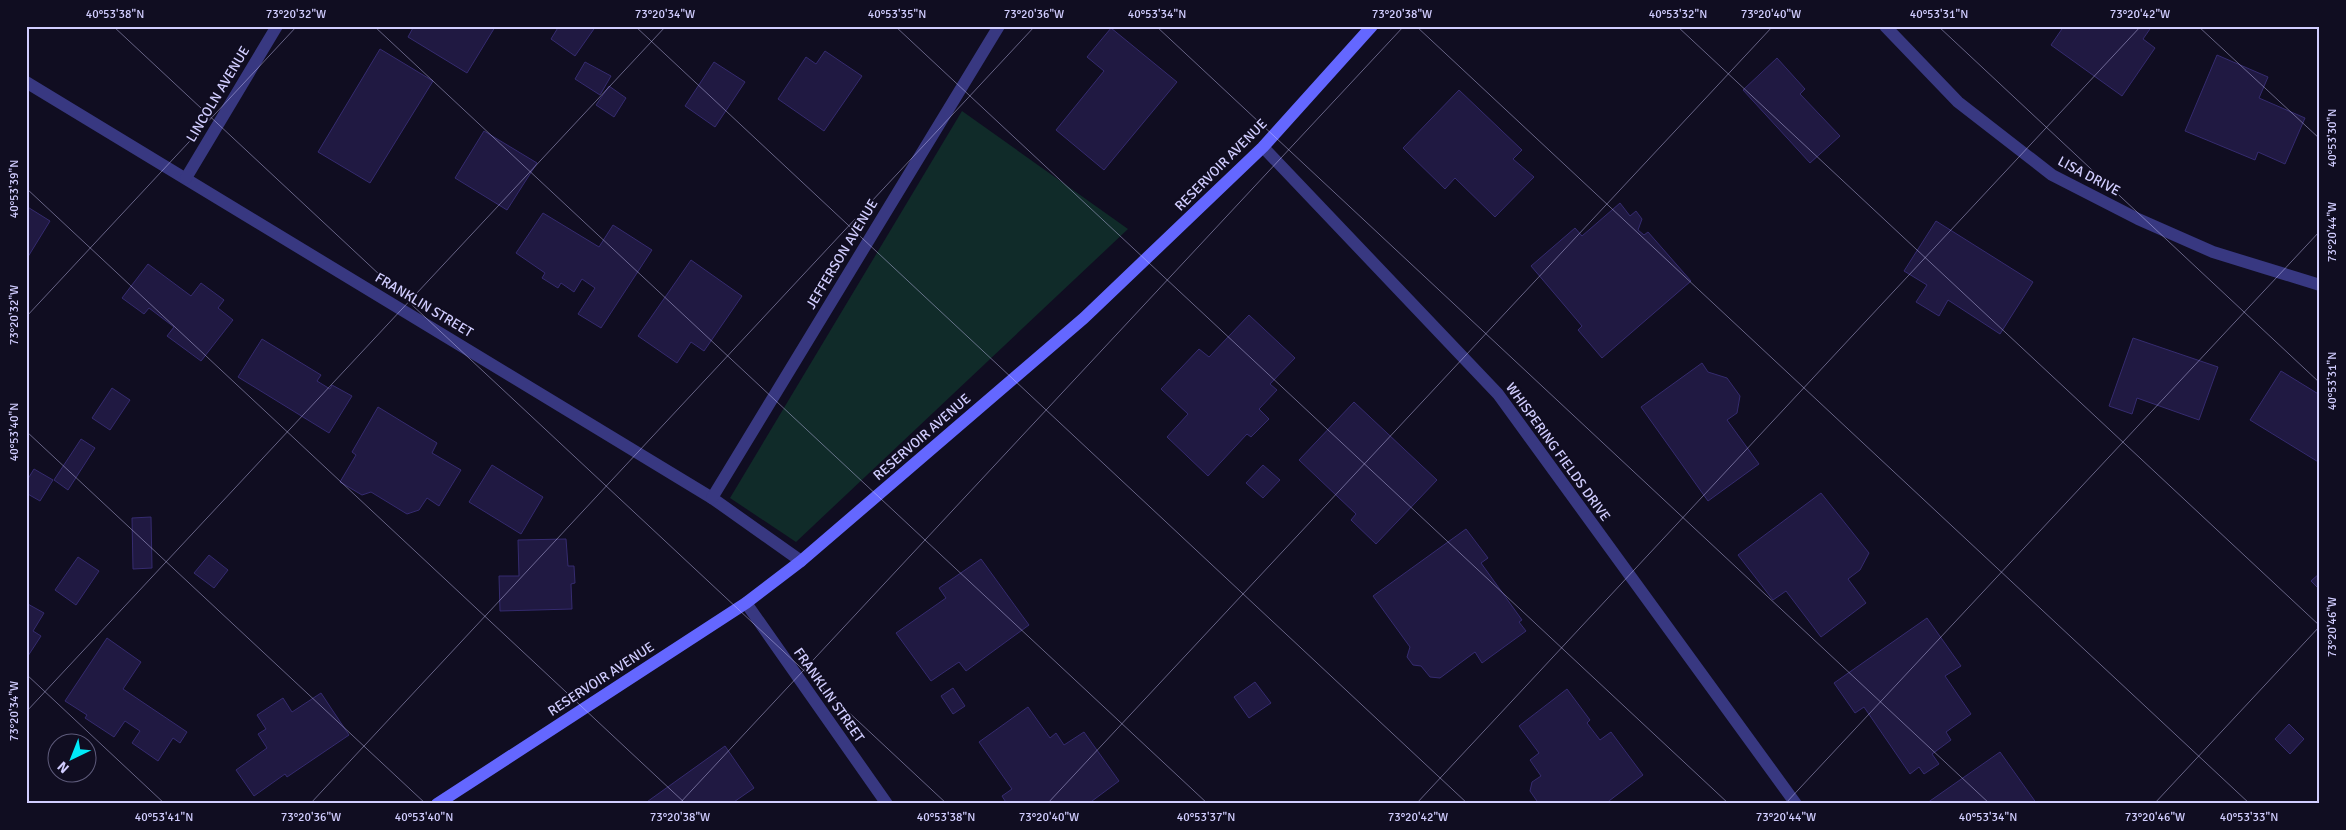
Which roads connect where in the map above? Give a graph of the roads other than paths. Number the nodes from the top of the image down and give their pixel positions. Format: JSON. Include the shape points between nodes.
{"nodes":[{"id":1,"x":277,"y":26,"type":"edge"},
{"id":2,"x":999,"y":26,"type":"edge"},
{"id":3,"x":1372,"y":26,"type":"edge"},
{"id":4,"x":1885,"y":26,"type":"edge"},
{"id":5,"x":26,"y":82,"type":"edge"},
{"id":6,"x":1263,"y":147,"type":"junction"},
{"id":7,"x":186,"y":178,"type":"junction"},
{"id":8,"x":2320,"y":285,"type":"edge"},
{"id":9,"x":712,"y":498,"type":"junction"},
{"id":10,"x":801,"y":561,"type":"junction"},
{"id":11,"x":746,"y":603,"type":"junction"},
{"id":12,"x":437,"y":804,"type":"edge"},
{"id":13,"x":887,"y":804,"type":"edge"},
{"id":14,"x":1796,"y":804,"type":"edge"}],
"edges":[{"from":1,"to":7,"type":"street","name":"LINCOLN AVENUE"},
{"from":2,"to":9,"type":"street","name":"JEFFERSON AVENUE"},
{"from":3,"to":6,"type":"main road","name":"RESERVOIR AVENUE"},
{"from":4,"to":8,"type":"street","name":"LISA DRIVE","via":[[1958,102],[2052,175],[2138,219],[2213,252]]},
{"from":5,"to":7,"type":"street","name":"FRANKLIN STREET"},
{"from":6,"to":10,"type":"main road","name":"RESERVOIR AVENUE","via":[[1084,318]]},
{"from":6,"to":14,"type":"street","name":"WHISPERING FIELDS DRIVE","via":[[1498,394]]},
{"from":7,"to":9,"type":"street","name":"FRANKLIN STREET"},
{"from":9,"to":10,"type":"street","name":"FRANKLIN STREET"},
{"from":10,"to":11,"type":"main road","name":"RESERVOIR AVENUE"},
{"from":11,"to":12,"type":"main road","name":"RESERVOIR AVENUE"},
{"from":11,"to":13,"type":"street","name":"FRANKLIN STREET"}]}
